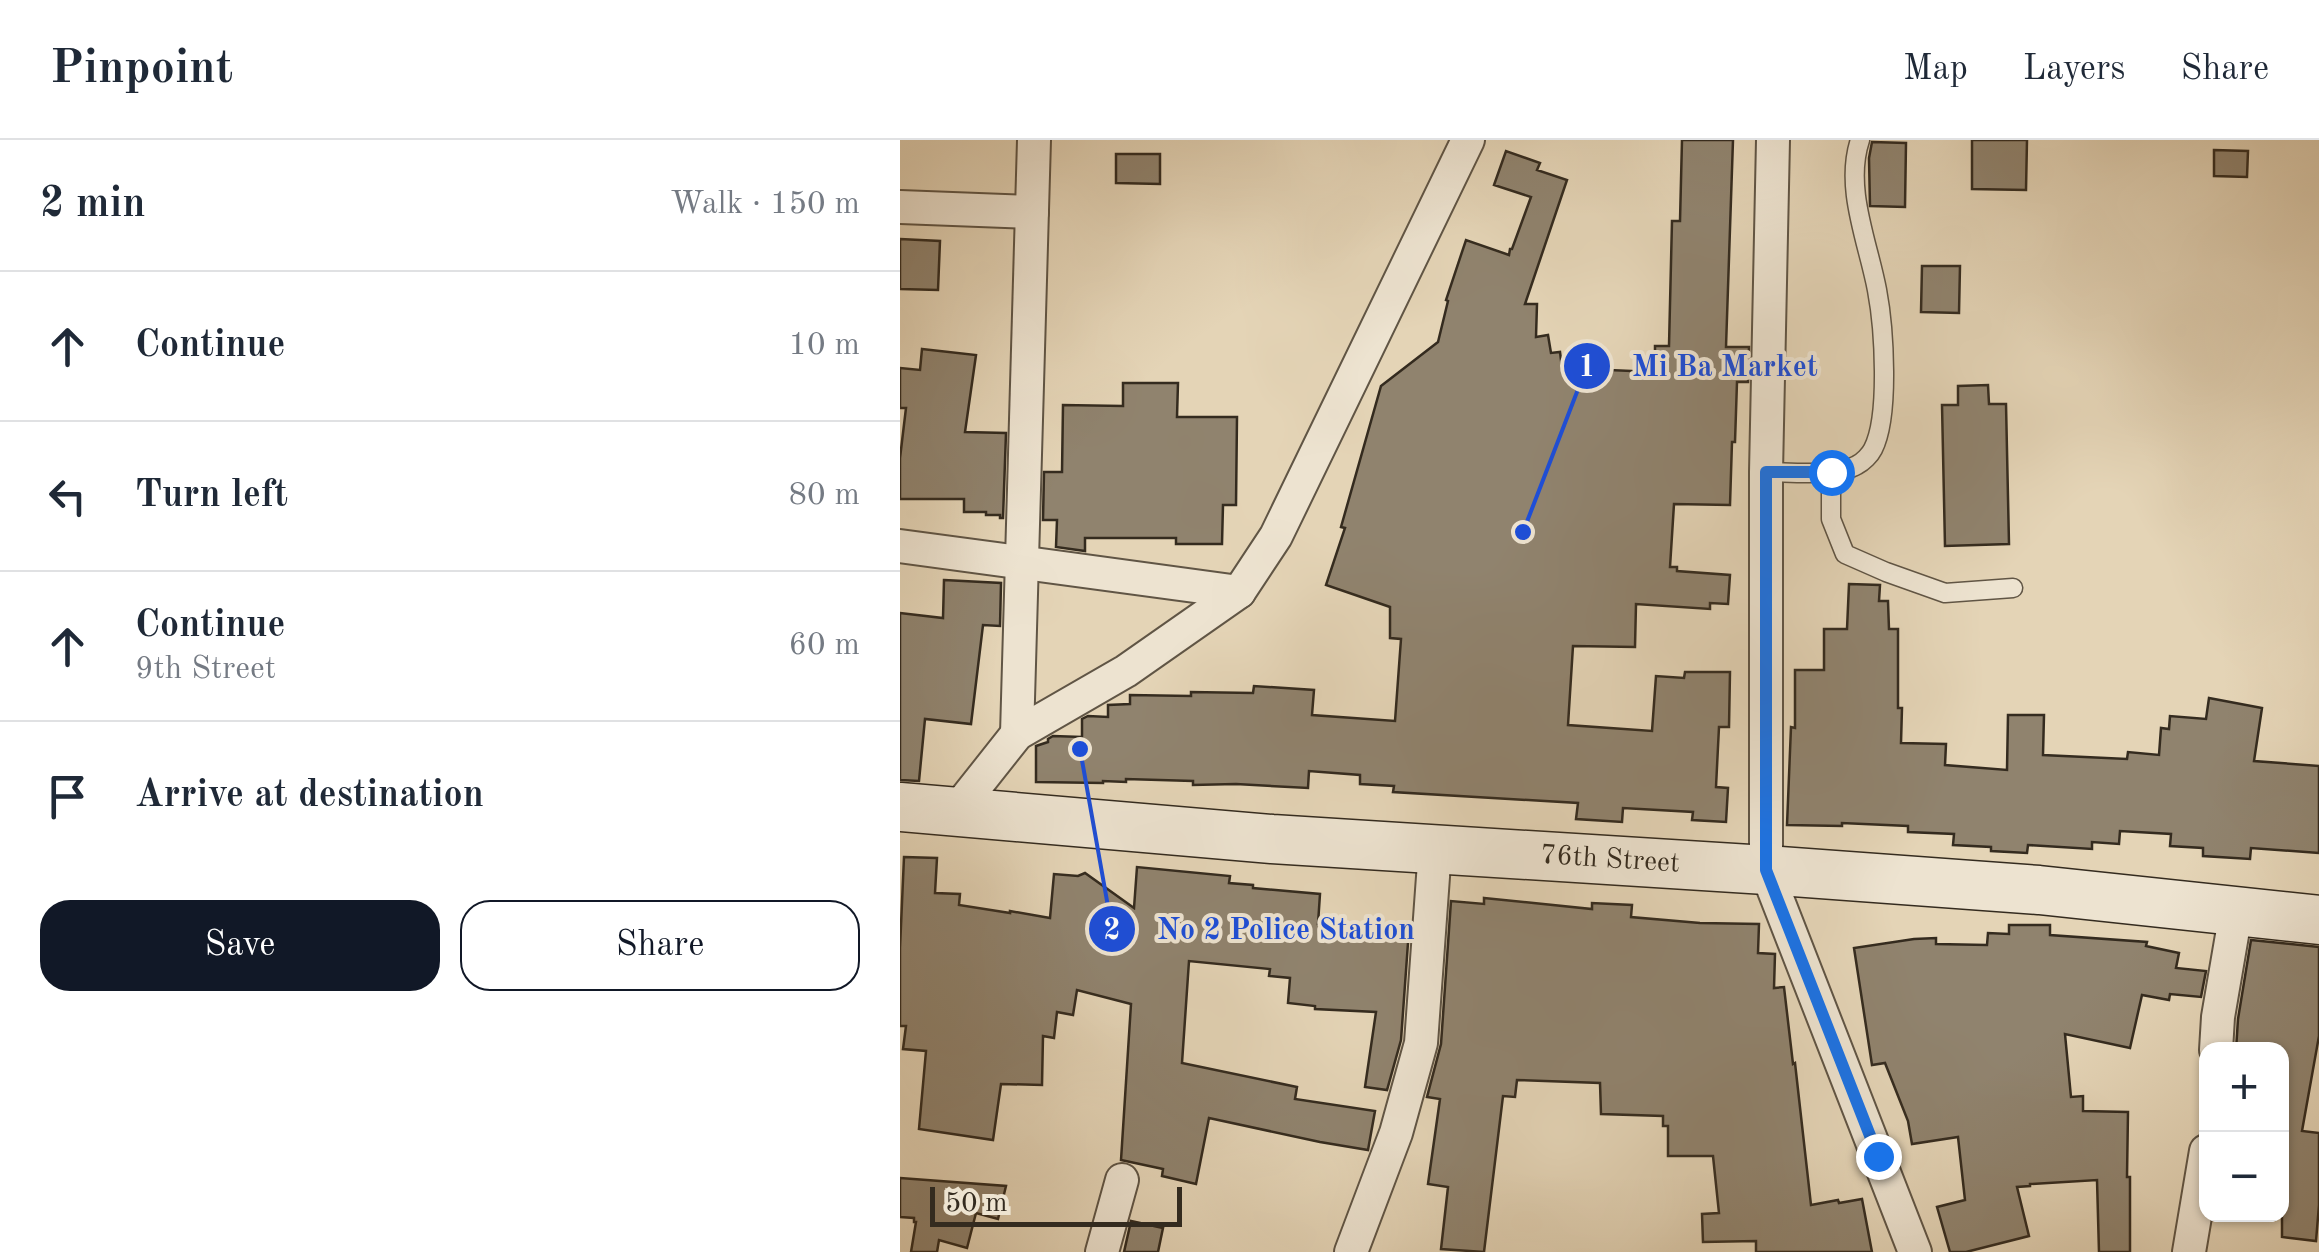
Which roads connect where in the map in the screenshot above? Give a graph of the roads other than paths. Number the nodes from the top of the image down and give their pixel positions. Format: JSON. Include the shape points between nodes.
{"nodes":[{"id":1,"x":1034,"y":140,"type":"edge"},
{"id":2,"x":1772,"y":140,"type":"edge"},
{"id":3,"x":1860,"y":140,"type":"edge"},
{"id":4,"x":1459,"y":147,"type":"edge"},
{"id":5,"x":900,"y":208,"type":"edge"},
{"id":6,"x":1032,"y":212,"type":"junction"},
{"id":7,"x":1766,"y":472,"type":"junction"},
{"id":8,"x":1831,"y":472,"type":"junction"},
{"id":9,"x":900,"y":546,"type":"edge"},
{"id":10,"x":1023,"y":563,"type":"junction"},
{"id":11,"x":2014,"y":588,"type":"dead end"},
{"id":12,"x":1239,"y":592,"type":"junction"},
{"id":13,"x":1017,"y":734,"type":"junction"},
{"id":14,"x":900,"y":806,"type":"edge"},
{"id":15,"x":956,"y":811,"type":"junction"},
{"id":16,"x":1434,"y":849,"type":"junction"},
{"id":17,"x":1766,"y":870,"type":"junction"},
{"id":18,"x":2236,"y":912,"type":"junction"},
{"id":19,"x":2319,"y":920,"type":"edge"},
{"id":20,"x":2216,"y":1042,"type":"edge"},
{"id":21,"x":1122,"y":1180,"type":"dead end"},
{"id":22,"x":2199,"y":1195,"type":"edge"},
{"id":23,"x":1102,"y":1252,"type":"edge"},
{"id":24,"x":1351,"y":1252,"type":"edge"},
{"id":25,"x":1915,"y":1252,"type":"edge"},
{"id":26,"x":2190,"y":1252,"type":"edge"}],
"edges":[{"from":1,"to":6,"type":"street"},
{"from":2,"to":7,"type":"street"},
{"from":3,"to":8,"type":"lane","via":[[1855,188],[1878,293],[1882,419],[1872,452],[1856,467]]},
{"from":4,"to":12,"type":"street","via":[[1276,536]]},
{"from":5,"to":6,"type":"street"},
{"from":6,"to":10,"type":"street"},
{"from":7,"to":8,"type":"lane"},
{"from":7,"to":17,"type":"street"},
{"from":8,"to":11,"type":"lane","via":[[1831,519],[1845,554],[1946,593]]},
{"from":9,"to":10,"type":"street"},
{"from":10,"to":12,"type":"street"},
{"from":10,"to":13,"type":"street"},
{"from":12,"to":13,"type":"street","via":[[1126,671]]},
{"from":13,"to":15,"type":"street"},
{"from":14,"to":15,"type":"street","name":"76th Street"},
{"from":15,"to":16,"type":"street","name":"76th Street"},
{"from":16,"to":17,"type":"street","name":"76th Street"},
{"from":16,"to":24,"type":"street","via":[[1421,1043]]},
{"from":17,"to":18,"type":"street","name":"76th Street"},
{"from":17,"to":25,"type":"street"},
{"from":18,"to":19,"type":"street","name":"76th Street"},
{"from":18,"to":20,"type":"street"},
{"from":21,"to":23,"type":"street"},
{"from":22,"to":26,"type":"street"}]}
